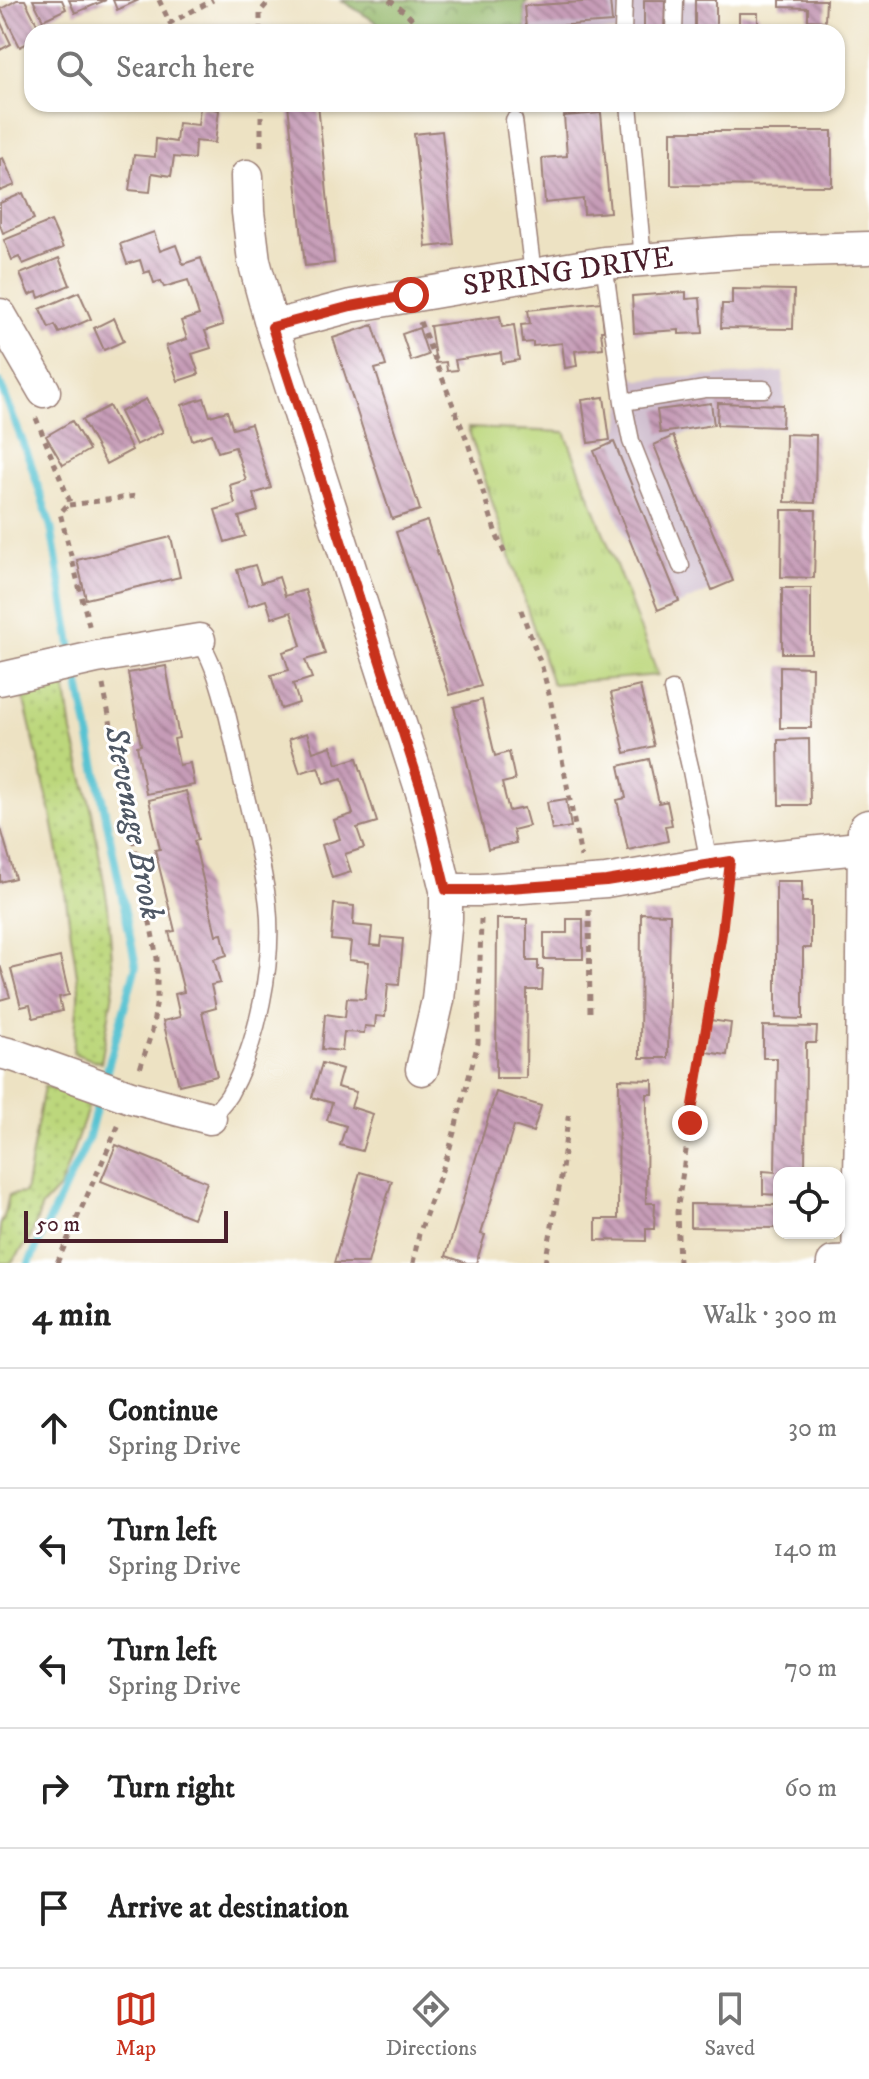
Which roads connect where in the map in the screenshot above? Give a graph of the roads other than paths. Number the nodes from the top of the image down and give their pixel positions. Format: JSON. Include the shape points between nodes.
{"nodes":[{"id":1,"x":624,"y":0,"type":"edge"},
{"id":2,"x":675,"y":0,"type":"edge"},
{"id":3,"x":623,"y":24,"type":"edge"},
{"id":4,"x":674,"y":24,"type":"edge"},
{"id":5,"x":630,"y":112,"type":"edge"},
{"id":6,"x":514,"y":120,"type":"dead end"},
{"id":7,"x":247,"y":176,"type":"road end"},
{"id":8,"x":869,"y":248,"type":"edge"},
{"id":9,"x":643,"y":260,"type":"junction"},
{"id":10,"x":604,"y":263,"type":"junction"},
{"id":11,"x":533,"y":274,"type":"junction"},
{"id":12,"x":0,"y":315,"type":"edge"},
{"id":13,"x":272,"y":327,"type":"junction"},
{"id":14,"x":43,"y":370,"type":"road end"},
{"id":15,"x":764,"y":389,"type":"dead end"},
{"id":16,"x":623,"y":402,"type":"junction"},
{"id":17,"x":681,"y":566,"type":"dead end"},
{"id":18,"x":199,"y":640,"type":"joint"},
{"id":19,"x":0,"y":679,"type":"edge"},
{"id":20,"x":672,"y":690,"type":"dead end"},
{"id":21,"x":869,"y":831,"type":"edge"},
{"id":22,"x":869,"y":847,"type":"edge"},
{"id":23,"x":720,"y":862,"type":"junction"},
{"id":24,"x":446,"y":890,"type":"junction"},
{"id":25,"x":0,"y":1052,"type":"edge"},
{"id":26,"x":422,"y":1069,"type":"dead end"},
{"id":27,"x":210,"y":1118,"type":"joint"},
{"id":28,"x":833,"y":1263,"type":"edge"},
{"id":29,"x":863,"y":1263,"type":"edge"}],
"edges":[{"from":1,"to":3,"type":"lane"},
{"from":2,"to":4,"type":"lane"},
{"from":5,"to":9,"type":"lane"},
{"from":6,"to":11,"type":"lane"},
{"from":7,"to":13,"type":"street","via":[[254,261]]},
{"from":8,"to":9,"type":"street","name":"SPRING DRIVE"},
{"from":9,"to":10,"type":"street","name":"SPRING DRIVE"},
{"from":10,"to":11,"type":"street","name":"SPRING DRIVE"},
{"from":10,"to":16,"type":"lane"},
{"from":11,"to":13,"type":"street","name":"SPRING DRIVE","via":[[351,306]]},
{"from":12,"to":14,"type":"street"},
{"from":13,"to":24,"type":"street","via":[[422,792]]},
{"from":15,"to":16,"type":"lane","via":[[705,389]]},
{"from":16,"to":17,"type":"lane","via":[[631,441]]},
{"from":18,"to":19,"type":"street"},
{"from":18,"to":27,"type":"lane","via":[[229,719],[268,906],[261,1012],[228,1098]]},
{"from":20,"to":23,"type":"lane"},
{"from":21,"to":22,"type":"street"},
{"from":22,"to":23,"type":"street"},
{"from":22,"to":29,"type":"street"},
{"from":23,"to":24,"type":"street","via":[[606,881]]},
{"from":24,"to":26,"type":"street","via":[[438,1000]]},
{"from":25,"to":27,"type":"street"},
{"from":28,"to":29,"type":"street"}]}
